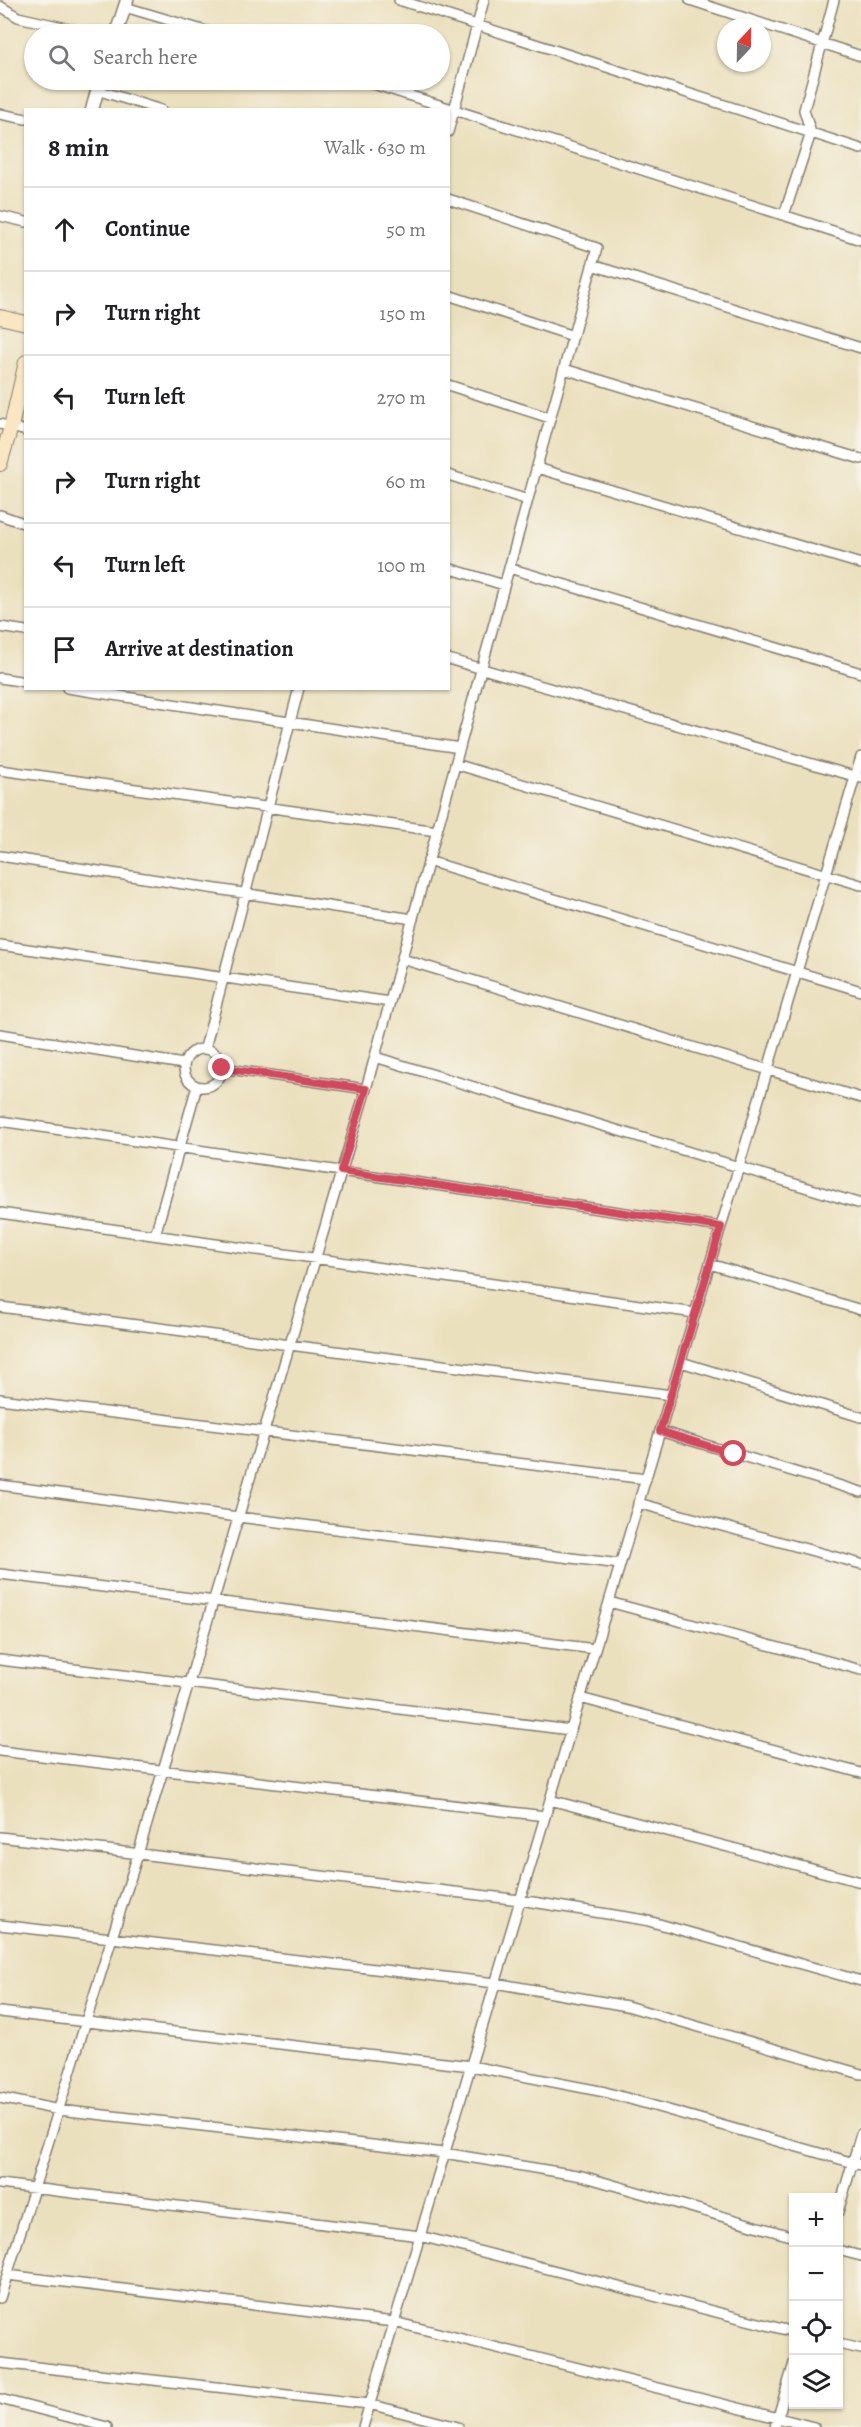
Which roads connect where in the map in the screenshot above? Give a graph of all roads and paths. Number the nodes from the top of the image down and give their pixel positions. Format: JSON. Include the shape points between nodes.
{"nodes":[{"id":1,"x":399,"y":0,"type":"edge"},
{"id":2,"x":484,"y":0,"type":"edge"},
{"id":3,"x":690,"y":0,"type":"edge"},
{"id":4,"x":834,"y":0,"type":"edge"},
{"id":5,"x":126,"y":3,"type":"edge"},
{"id":6,"x":0,"y":6,"type":"edge"},
{"id":7,"x":49,"y":24,"type":"edge"},
{"id":8,"x":119,"y":24,"type":"edge"},
{"id":9,"x":187,"y":24,"type":"edge"},
{"id":10,"x":477,"y":26,"type":"junction"},
{"id":11,"x":821,"y":43,"type":"junction"},
{"id":12,"x":861,"y":56,"type":"edge"},
{"id":13,"x":98,"y":90,"type":"edge"},
{"id":14,"x":111,"y":90,"type":"edge"},
{"id":15,"x":393,"y":90,"type":"edge"},
{"id":16,"x":93,"y":108,"type":"edge"},
{"id":17,"x":156,"y":108,"type":"edge"},
{"id":18,"x":455,"y":109,"type":"junction"},
{"id":19,"x":0,"y":114,"type":"edge"},
{"id":20,"x":24,"y":119,"type":"edge"},
{"id":21,"x":450,"y":125,"type":"edge"},
{"id":22,"x":811,"y":133,"type":"junction"},
{"id":23,"x":861,"y":149,"type":"edge"},
{"id":24,"x":450,"y":200,"type":"edge"},
{"id":25,"x":784,"y":215,"type":"junction"},
{"id":26,"x":0,"y":216,"type":"edge"},
{"id":27,"x":24,"y":222,"type":"edge"},
{"id":28,"x":861,"y":240,"type":"edge"},
{"id":29,"x":592,"y":265,"type":"junction"},
{"id":30,"x":450,"y":296,"type":"edge"},
{"id":31,"x":0,"y":317,"type":"edge"},
{"id":32,"x":24,"y":323,"type":"edge"},
{"id":33,"x":573,"y":336,"type":"junction"},
{"id":34,"x":861,"y":348,"type":"edge"},
{"id":35,"x":24,"y":368,"type":"edge"},
{"id":36,"x":564,"y":369,"type":"junction"},
{"id":37,"x":450,"y":387,"type":"edge"},
{"id":38,"x":550,"y":418,"type":"junction"},
{"id":39,"x":6,"y":425,"type":"edge"},
{"id":40,"x":24,"y":430,"type":"edge"},
{"id":41,"x":861,"y":459,"type":"edge"},
{"id":42,"x":0,"y":464,"type":"edge"},
{"id":43,"x":537,"y":468,"type":"junction"},
{"id":44,"x":450,"y":476,"type":"edge"},
{"id":45,"x":528,"y":501,"type":"junction"},
{"id":46,"x":0,"y":515,"type":"edge"},
{"id":47,"x":24,"y":523,"type":"edge"},
{"id":48,"x":861,"y":564,"type":"edge"},
{"id":49,"x":509,"y":568,"type":"junction"},
{"id":50,"x":450,"y":569,"type":"edge"},
{"id":51,"x":504,"y":585,"type":"junction"},
{"id":52,"x":0,"y":627,"type":"edge"},
{"id":53,"x":24,"y":631,"type":"edge"},
{"id":54,"x":450,"y":660,"type":"edge"},
{"id":55,"x":481,"y":669,"type":"junction"},
{"id":56,"x":861,"y":673,"type":"edge"},
{"id":57,"x":0,"y":678,"type":"edge"},
{"id":58,"x":24,"y":682,"type":"edge"},
{"id":59,"x":80,"y":690,"type":"edge"},
{"id":60,"x":298,"y":690,"type":"edge"},
{"id":61,"x":290,"y":723,"type":"junction"},
{"id":62,"x":460,"y":748,"type":"junction"},
{"id":63,"x":861,"y":757,"type":"edge"},
{"id":64,"x":455,"y":764,"type":"junction"},
{"id":65,"x":0,"y":770,"type":"edge"},
{"id":66,"x":858,"y":777,"type":"edge"},
{"id":67,"x":268,"y":807,"type":"junction"},
{"id":68,"x":437,"y":831,"type":"junction"},
{"id":69,"x":0,"y":856,"type":"edge"},
{"id":70,"x":428,"y":861,"type":"junction"},
{"id":71,"x":826,"y":875,"type":"junction"},
{"id":72,"x":861,"y":885,"type":"edge"},
{"id":73,"x":245,"y":894,"type":"junction"},
{"id":74,"x":413,"y":919,"type":"junction"},
{"id":75,"x":0,"y":945,"type":"edge"},
{"id":76,"x":402,"y":959,"type":"junction"},
{"id":77,"x":797,"y":972,"type":"junction"},
{"id":78,"x":223,"y":978,"type":"junction"},
{"id":79,"x":861,"y":991,"type":"edge"},
{"id":80,"x":390,"y":1002,"type":"junction"},
{"id":81,"x":0,"y":1034,"type":"edge"},
{"id":82,"x":205,"y":1048,"type":"junction"},
{"id":83,"x":375,"y":1057,"type":"junction"},
{"id":84,"x":183,"y":1064,"type":"junction"},
{"id":85,"x":222,"y":1068,"type":"junction"},
{"id":86,"x":768,"y":1070,"type":"junction"},
{"id":87,"x":197,"y":1086,"type":"junction"},
{"id":88,"x":366,"y":1089,"type":"junction"},
{"id":89,"x":861,"y":1098,"type":"edge"},
{"id":90,"x":0,"y":1121,"type":"edge"},
{"id":91,"x":180,"y":1147,"type":"junction"},
{"id":92,"x":739,"y":1167,"type":"junction"},
{"id":93,"x":341,"y":1171,"type":"junction"},
{"id":94,"x":861,"y":1204,"type":"edge"},
{"id":95,"x":0,"y":1213,"type":"edge"},
{"id":96,"x":721,"y":1227,"type":"junction"},
{"id":97,"x":155,"y":1235,"type":"junction"},
{"id":98,"x":315,"y":1258,"type":"junction"},
{"id":99,"x":710,"y":1264,"type":"junction"},
{"id":100,"x":0,"y":1307,"type":"edge"},
{"id":101,"x":861,"y":1310,"type":"edge"},
{"id":102,"x":695,"y":1313,"type":"junction"},
{"id":103,"x":289,"y":1345,"type":"junction"},
{"id":104,"x":681,"y":1362,"type":"junction"},
{"id":105,"x":671,"y":1395,"type":"junction"},
{"id":106,"x":0,"y":1399,"type":"edge"},
{"id":107,"x":861,"y":1417,"type":"edge"},
{"id":108,"x":660,"y":1431,"type":"junction"},
{"id":109,"x":264,"y":1432,"type":"junction"},
{"id":110,"x":646,"y":1479,"type":"junction"},
{"id":111,"x":0,"y":1485,"type":"edge"},
{"id":112,"x":861,"y":1492,"type":"edge"},
{"id":113,"x":639,"y":1503,"type":"junction"},
{"id":114,"x":238,"y":1517,"type":"junction"},
{"id":115,"x":620,"y":1564,"type":"junction"},
{"id":116,"x":861,"y":1564,"type":"edge"},
{"id":117,"x":0,"y":1574,"type":"edge"},
{"id":118,"x":213,"y":1601,"type":"junction"},
{"id":119,"x":609,"y":1602,"type":"junction"},
{"id":120,"x":595,"y":1649,"type":"junction"},
{"id":121,"x":0,"y":1660,"type":"edge"},
{"id":122,"x":861,"y":1670,"type":"edge"},
{"id":123,"x":189,"y":1683,"type":"junction"},
{"id":124,"x":580,"y":1698,"type":"junction"},
{"id":125,"x":571,"y":1730,"type":"junction"},
{"id":126,"x":0,"y":1751,"type":"edge"},
{"id":127,"x":163,"y":1770,"type":"junction"},
{"id":128,"x":861,"y":1773,"type":"edge"},
{"id":129,"x":550,"y":1800,"type":"junction"},
{"id":130,"x":545,"y":1816,"type":"junction"},
{"id":131,"x":0,"y":1837,"type":"edge"},
{"id":132,"x":138,"y":1854,"type":"junction"},
{"id":133,"x":861,"y":1882,"type":"edge"},
{"id":134,"x":520,"y":1900,"type":"junction"},
{"id":135,"x":0,"y":1925,"type":"edge"},
{"id":136,"x":111,"y":1939,"type":"junction"},
{"id":137,"x":861,"y":1981,"type":"edge"},
{"id":138,"x":495,"y":1983,"type":"junction"},
{"id":139,"x":0,"y":2012,"type":"edge"},
{"id":140,"x":86,"y":2022,"type":"junction"},
{"id":141,"x":471,"y":2066,"type":"junction"},
{"id":142,"x":861,"y":2074,"type":"edge"},
{"id":143,"x":0,"y":2098,"type":"edge"},
{"id":144,"x":58,"y":2110,"type":"junction"},
{"id":145,"x":861,"y":2134,"type":"edge"},
{"id":146,"x":444,"y":2153,"type":"junction"},
{"id":147,"x":857,"y":2164,"type":"edge"},
{"id":148,"x":0,"y":2184,"type":"edge"},
{"id":149,"x":34,"y":2190,"type":"junction"},
{"id":150,"x":843,"y":2199,"type":"edge"},
{"id":151,"x":420,"y":2236,"type":"junction"},
{"id":152,"x":789,"y":2236,"type":"edge"},
{"id":153,"x":843,"y":2251,"type":"edge"},
{"id":154,"x":861,"y":2256,"type":"edge"},
{"id":155,"x":7,"y":2275,"type":"junction"},
{"id":156,"x":0,"y":2298,"type":"edge"},
{"id":157,"x":394,"y":2322,"type":"junction"},
{"id":158,"x":789,"y":2331,"type":"edge"},
{"id":159,"x":843,"y":2345,"type":"edge"},
{"id":160,"x":861,"y":2349,"type":"edge"},
{"id":161,"x":0,"y":2363,"type":"edge"},
{"id":162,"x":789,"y":2379,"type":"edge"},
{"id":163,"x":0,"y":2399,"type":"edge"},
{"id":164,"x":369,"y":2404,"type":"junction"},
{"id":165,"x":776,"y":2422,"type":"edge"},
{"id":166,"x":107,"y":2427,"type":"edge"},
{"id":167,"x":363,"y":2427,"type":"edge"},
{"id":168,"x":458,"y":2427,"type":"edge"},
{"id":169,"x":814,"y":2427,"type":"edge"}],
"edges":[{"from":1,"to":10,"type":"street"},
{"from":2,"to":10,"type":"street"},
{"from":3,"to":11,"type":"street"},
{"from":4,"to":11,"type":"street"},
{"from":5,"to":8,"type":"street"},
{"from":5,"to":9,"type":"street"},
{"from":6,"to":7,"type":"street","via":[[18,17]]},
{"from":10,"to":18,"type":"street"},
{"from":10,"to":22,"type":"street"},
{"from":11,"to":12,"type":"street"},
{"from":11,"to":22,"type":"street","via":[[804,110]]},
{"from":13,"to":16,"type":"street"},
{"from":14,"to":17,"type":"street"},
{"from":15,"to":18,"type":"street"},
{"from":18,"to":21,"type":"street"},
{"from":18,"to":25,"type":"street"},
{"from":19,"to":20,"type":"street"},
{"from":22,"to":23,"type":"street"},
{"from":22,"to":25,"type":"street"},
{"from":24,"to":29,"type":"street","via":[[597,248]]},
{"from":25,"to":28,"type":"street"},
{"from":26,"to":27,"type":"street"},
{"from":29,"to":33,"type":"street"},
{"from":29,"to":34,"type":"street"},
{"from":30,"to":33,"type":"street"},
{"from":31,"to":32,"type":"main road"},
{"from":33,"to":36,"type":"street"},
{"from":35,"to":39,"type":"main road"},
{"from":36,"to":38,"type":"street"},
{"from":36,"to":41,"type":"street"},
{"from":37,"to":38,"type":"street"},
{"from":38,"to":43,"type":"street"},
{"from":39,"to":40,"type":"street"},
{"from":39,"to":42,"type":"main road"},
{"from":43,"to":45,"type":"street"},
{"from":43,"to":48,"type":"street"},
{"from":44,"to":45,"type":"street"},
{"from":45,"to":49,"type":"street"},
{"from":46,"to":47,"type":"street"},
{"from":49,"to":51,"type":"street"},
{"from":49,"to":56,"type":"street"},
{"from":50,"to":51,"type":"street"},
{"from":51,"to":55,"type":"street"},
{"from":52,"to":53,"type":"street"},
{"from":54,"to":55,"type":"street"},
{"from":55,"to":62,"type":"street"},
{"from":55,"to":66,"type":"street"},
{"from":57,"to":58,"type":"street"},
{"from":59,"to":61,"type":"street"},
{"from":60,"to":61,"type":"street"},
{"from":61,"to":62,"type":"street"},
{"from":61,"to":67,"type":"street"},
{"from":62,"to":64,"type":"street"},
{"from":63,"to":66,"type":"street"},
{"from":64,"to":68,"type":"street"},
{"from":64,"to":71,"type":"street"},
{"from":65,"to":67,"type":"street"},
{"from":66,"to":71,"type":"street"},
{"from":67,"to":68,"type":"street"},
{"from":67,"to":73,"type":"street"},
{"from":68,"to":70,"type":"street"},
{"from":69,"to":73,"type":"street"},
{"from":70,"to":74,"type":"street"},
{"from":70,"to":77,"type":"street"},
{"from":71,"to":72,"type":"street"},
{"from":71,"to":77,"type":"street"},
{"from":73,"to":74,"type":"street"},
{"from":73,"to":78,"type":"street"},
{"from":74,"to":76,"type":"street"},
{"from":75,"to":78,"type":"street"},
{"from":76,"to":80,"type":"street"},
{"from":76,"to":86,"type":"street"},
{"from":77,"to":79,"type":"street"},
{"from":77,"to":86,"type":"street"},
{"from":78,"to":80,"type":"street"},
{"from":78,"to":82,"type":"street"},
{"from":80,"to":83,"type":"street"},
{"from":81,"to":84,"type":"street"},
{"from":82,"to":84,"type":"street","via":[[191,1052]]},
{"from":82,"to":85,"type":"street","via":[[217,1055]]},
{"from":83,"to":88,"type":"street"},
{"from":83,"to":92,"type":"street"},
{"from":84,"to":87,"type":"street","via":[[186,1078]]},
{"from":85,"to":87,"type":"street","via":[[217,1081]]},
{"from":85,"to":88,"type":"street"},
{"from":86,"to":89,"type":"street"},
{"from":86,"to":92,"type":"street"},
{"from":87,"to":91,"type":"street"},
{"from":88,"to":93,"type":"street"},
{"from":90,"to":91,"type":"street"},
{"from":91,"to":93,"type":"street"},
{"from":91,"to":97,"type":"street"},
{"from":92,"to":94,"type":"street"},
{"from":92,"to":96,"type":"street"},
{"from":93,"to":96,"type":"street"},
{"from":93,"to":98,"type":"street"},
{"from":95,"to":97,"type":"street"},
{"from":96,"to":99,"type":"street"},
{"from":97,"to":98,"type":"street"},
{"from":98,"to":102,"type":"street"},
{"from":98,"to":103,"type":"street"},
{"from":99,"to":101,"type":"street"},
{"from":99,"to":102,"type":"street"},
{"from":100,"to":103,"type":"street"},
{"from":102,"to":104,"type":"street"},
{"from":103,"to":105,"type":"street"},
{"from":103,"to":109,"type":"street"},
{"from":104,"to":105,"type":"street"},
{"from":104,"to":107,"type":"street"},
{"from":105,"to":108,"type":"street"},
{"from":106,"to":109,"type":"street"},
{"from":108,"to":110,"type":"street"},
{"from":108,"to":112,"type":"street"},
{"from":109,"to":110,"type":"street"},
{"from":109,"to":114,"type":"street"},
{"from":110,"to":113,"type":"street"},
{"from":111,"to":114,"type":"street"},
{"from":113,"to":115,"type":"street"},
{"from":113,"to":116,"type":"street"},
{"from":114,"to":115,"type":"street"},
{"from":114,"to":118,"type":"street"},
{"from":115,"to":119,"type":"street"},
{"from":117,"to":118,"type":"street"},
{"from":118,"to":120,"type":"street"},
{"from":118,"to":123,"type":"street"},
{"from":119,"to":120,"type":"street"},
{"from":119,"to":122,"type":"street"},
{"from":120,"to":124,"type":"street"},
{"from":121,"to":123,"type":"street"},
{"from":123,"to":125,"type":"street"},
{"from":123,"to":127,"type":"street"},
{"from":124,"to":125,"type":"street"},
{"from":124,"to":128,"type":"street"},
{"from":125,"to":129,"type":"street"},
{"from":126,"to":127,"type":"street"},
{"from":127,"to":130,"type":"street"},
{"from":127,"to":132,"type":"street"},
{"from":129,"to":130,"type":"street"},
{"from":129,"to":133,"type":"street"},
{"from":130,"to":134,"type":"street"},
{"from":131,"to":132,"type":"street"},
{"from":132,"to":134,"type":"street"},
{"from":132,"to":136,"type":"street"},
{"from":134,"to":137,"type":"street","via":[[645,1920]]},
{"from":134,"to":138,"type":"street"},
{"from":135,"to":136,"type":"street"},
{"from":136,"to":138,"type":"street"},
{"from":136,"to":140,"type":"street"},
{"from":138,"to":141,"type":"street"},
{"from":138,"to":142,"type":"street","via":[[627,2006]]},
{"from":139,"to":140,"type":"street"},
{"from":140,"to":141,"type":"street"},
{"from":140,"to":144,"type":"street"},
{"from":141,"to":146,"type":"street"},
{"from":141,"to":147,"type":"street","via":[[605,2092]]},
{"from":143,"to":144,"type":"street"},
{"from":144,"to":146,"type":"street"},
{"from":144,"to":149,"type":"street"},
{"from":145,"to":147,"type":"street"},
{"from":146,"to":151,"type":"street"},
{"from":146,"to":152,"type":"street","via":[[582,2176]]},
{"from":147,"to":150,"type":"street"},
{"from":148,"to":149,"type":"street"},
{"from":149,"to":151,"type":"street"},
{"from":149,"to":155,"type":"street"},
{"from":151,"to":157,"type":"street"},
{"from":151,"to":158,"type":"street"},
{"from":153,"to":154,"type":"street"},
{"from":155,"to":156,"type":"street"},
{"from":155,"to":157,"type":"street"},
{"from":157,"to":164,"type":"street"},
{"from":157,"to":165,"type":"street"},
{"from":159,"to":160,"type":"street"},
{"from":161,"to":164,"type":"street"},
{"from":162,"to":165,"type":"street"},
{"from":163,"to":166,"type":"street"},
{"from":164,"to":167,"type":"street"},
{"from":164,"to":168,"type":"street"},
{"from":165,"to":169,"type":"street"}]}
